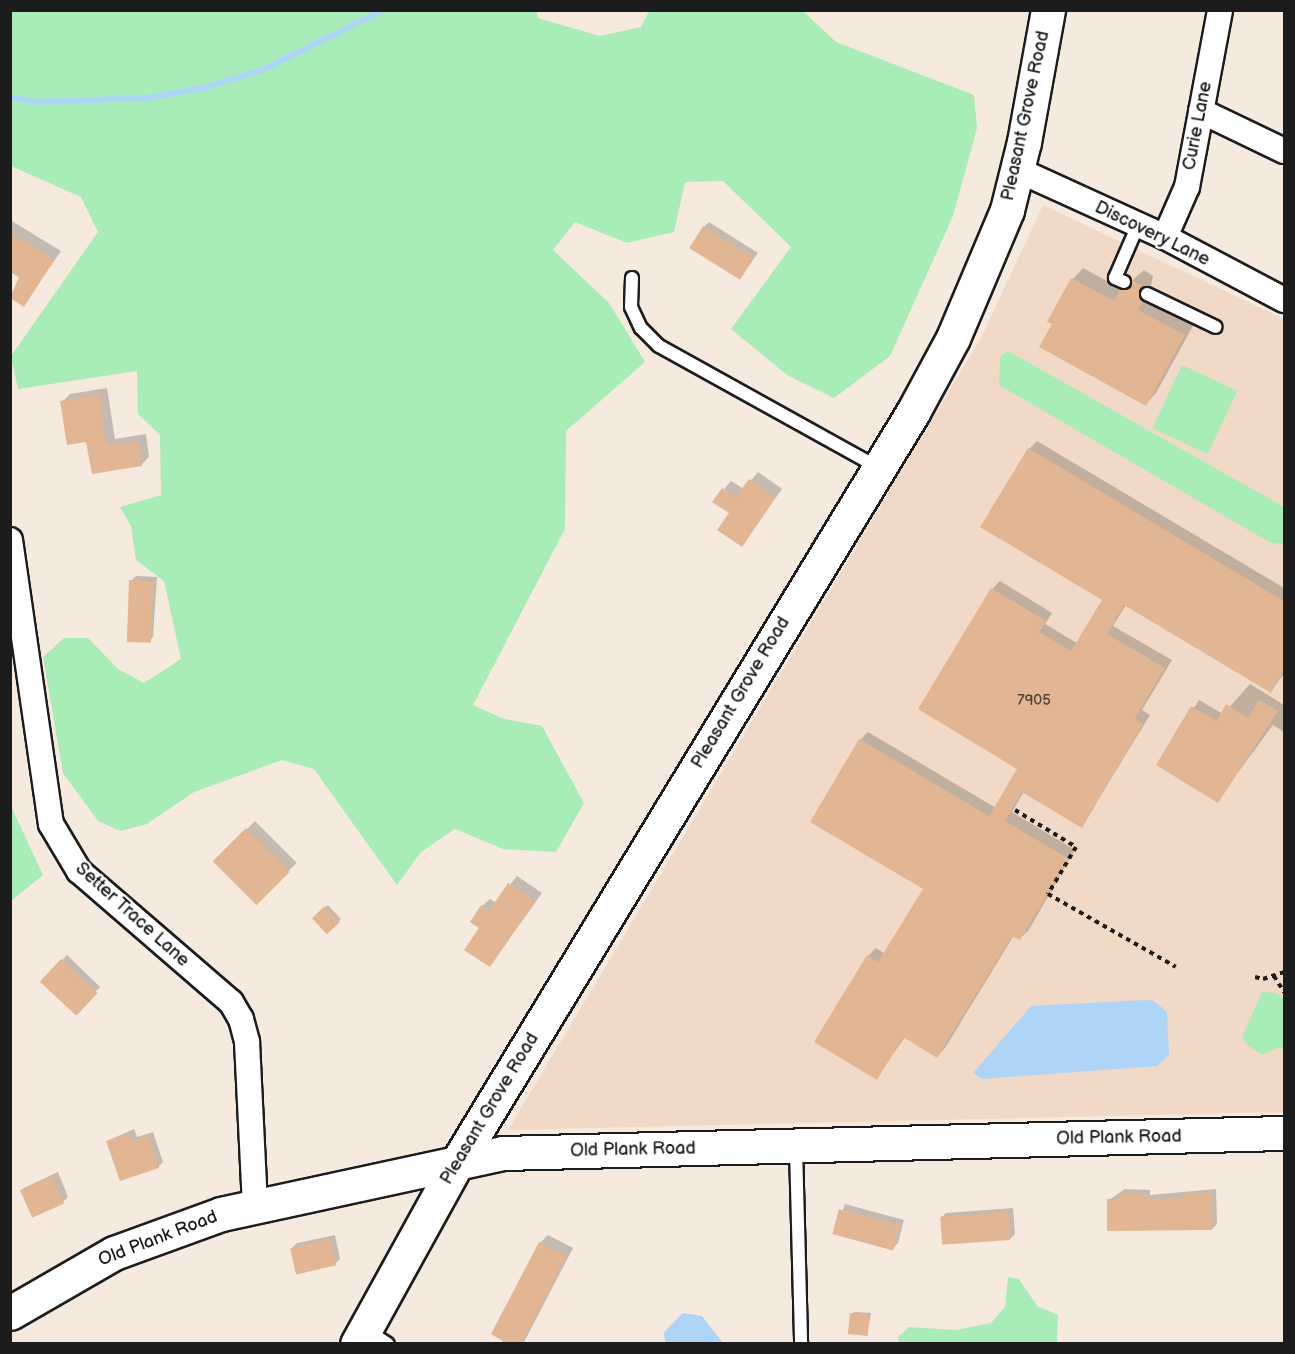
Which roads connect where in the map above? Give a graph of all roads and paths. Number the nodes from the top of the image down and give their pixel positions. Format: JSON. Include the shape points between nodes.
{"nodes":[{"id":1,"x":1048,"y":10,"type":"edge"},
{"id":2,"x":1220,"y":10,"type":"edge"},
{"id":3,"x":1201,"y":111,"type":"junction"},
{"id":4,"x":1284,"y":151,"type":"edge"},
{"id":5,"x":1018,"y":170,"type":"junction"},
{"id":6,"x":1138,"y":225,"type":"junction"},
{"id":7,"x":1165,"y":237,"type":"junction"},
{"id":8,"x":632,"y":278,"type":"dead end"},
{"id":9,"x":1124,"y":282,"type":"dead end"},
{"id":10,"x":1147,"y":294,"type":"dead end"},
{"id":11,"x":1284,"y":300,"type":"edge"},
{"id":12,"x":1216,"y":327,"type":"dead end"},
{"id":13,"x":878,"y":468,"type":"junction"},
{"id":14,"x":10,"y":540,"type":"edge"},
{"id":15,"x":1015,"y":810,"type":"dead end"},
{"id":16,"x":1176,"y":967,"type":"dead end"},
{"id":17,"x":1284,"y":972,"type":"edge"},
{"id":18,"x":1274,"y":976,"type":"junction"},
{"id":19,"x":1255,"y":977,"type":"dead end"},
{"id":20,"x":1284,"y":992,"type":"edge"},
{"id":21,"x":1284,"y":1133,"type":"edge"},
{"id":22,"x":796,"y":1146,"type":"junction"},
{"id":23,"x":458,"y":1161,"type":"junction"},
{"id":24,"x":255,"y":1206,"type":"junction"},
{"id":25,"x":13,"y":1303,"type":"edge"},
{"id":26,"x":370,"y":1338,"type":"edge"},
{"id":27,"x":801,"y":1344,"type":"edge"}],
"edges":[{"from":1,"to":5,"type":"street","name":"Pleasant Grove Road"},
{"from":2,"to":3,"type":"street","name":"Curie Lane"},
{"from":3,"to":4,"type":"street"},
{"from":3,"to":7,"type":"street","name":"Curie Lane","via":[[1187,187]]},
{"from":5,"to":6,"type":"street","name":"Discovery Lane"},
{"from":5,"to":13,"type":"street","name":"Pleasant Grove Road","via":[[985,268],[953,338]]},
{"from":6,"to":7,"type":"street","name":"Discovery Lane"},
{"from":6,"to":9,"type":"lane","via":[[1115,278]]},
{"from":7,"to":11,"type":"street","name":"Discovery Lane"},
{"from":8,"to":13,"type":"lane","via":[[631,307],[641,328],[659,346]]},
{"from":10,"to":12,"type":"lane"},
{"from":13,"to":23,"type":"street","name":"Pleasant Grove Road"},
{"from":14,"to":24,"type":"street","name":"Setter Trace Lane","via":[[51,824],[79,871],[231,1002],[241,1019],[247,1042]]},
{"from":15,"to":16,"type":"path","via":[[1076,847],[1048,894]]},
{"from":17,"to":18,"type":"path"},
{"from":18,"to":19,"type":"path","via":[[1263,980]]},
{"from":18,"to":20,"type":"path"},
{"from":21,"to":22,"type":"street","name":"Old Plank Road"},
{"from":22,"to":23,"type":"street","name":"Old Plank Road","via":[[503,1153]]},
{"from":22,"to":27,"type":"lane"},
{"from":23,"to":24,"type":"street","name":"Old Plank Road"},
{"from":23,"to":26,"type":"street","name":"Pleasant Grove Road"},
{"from":24,"to":25,"type":"street","name":"Old Plank Road","via":[[149,1238]]}]}
